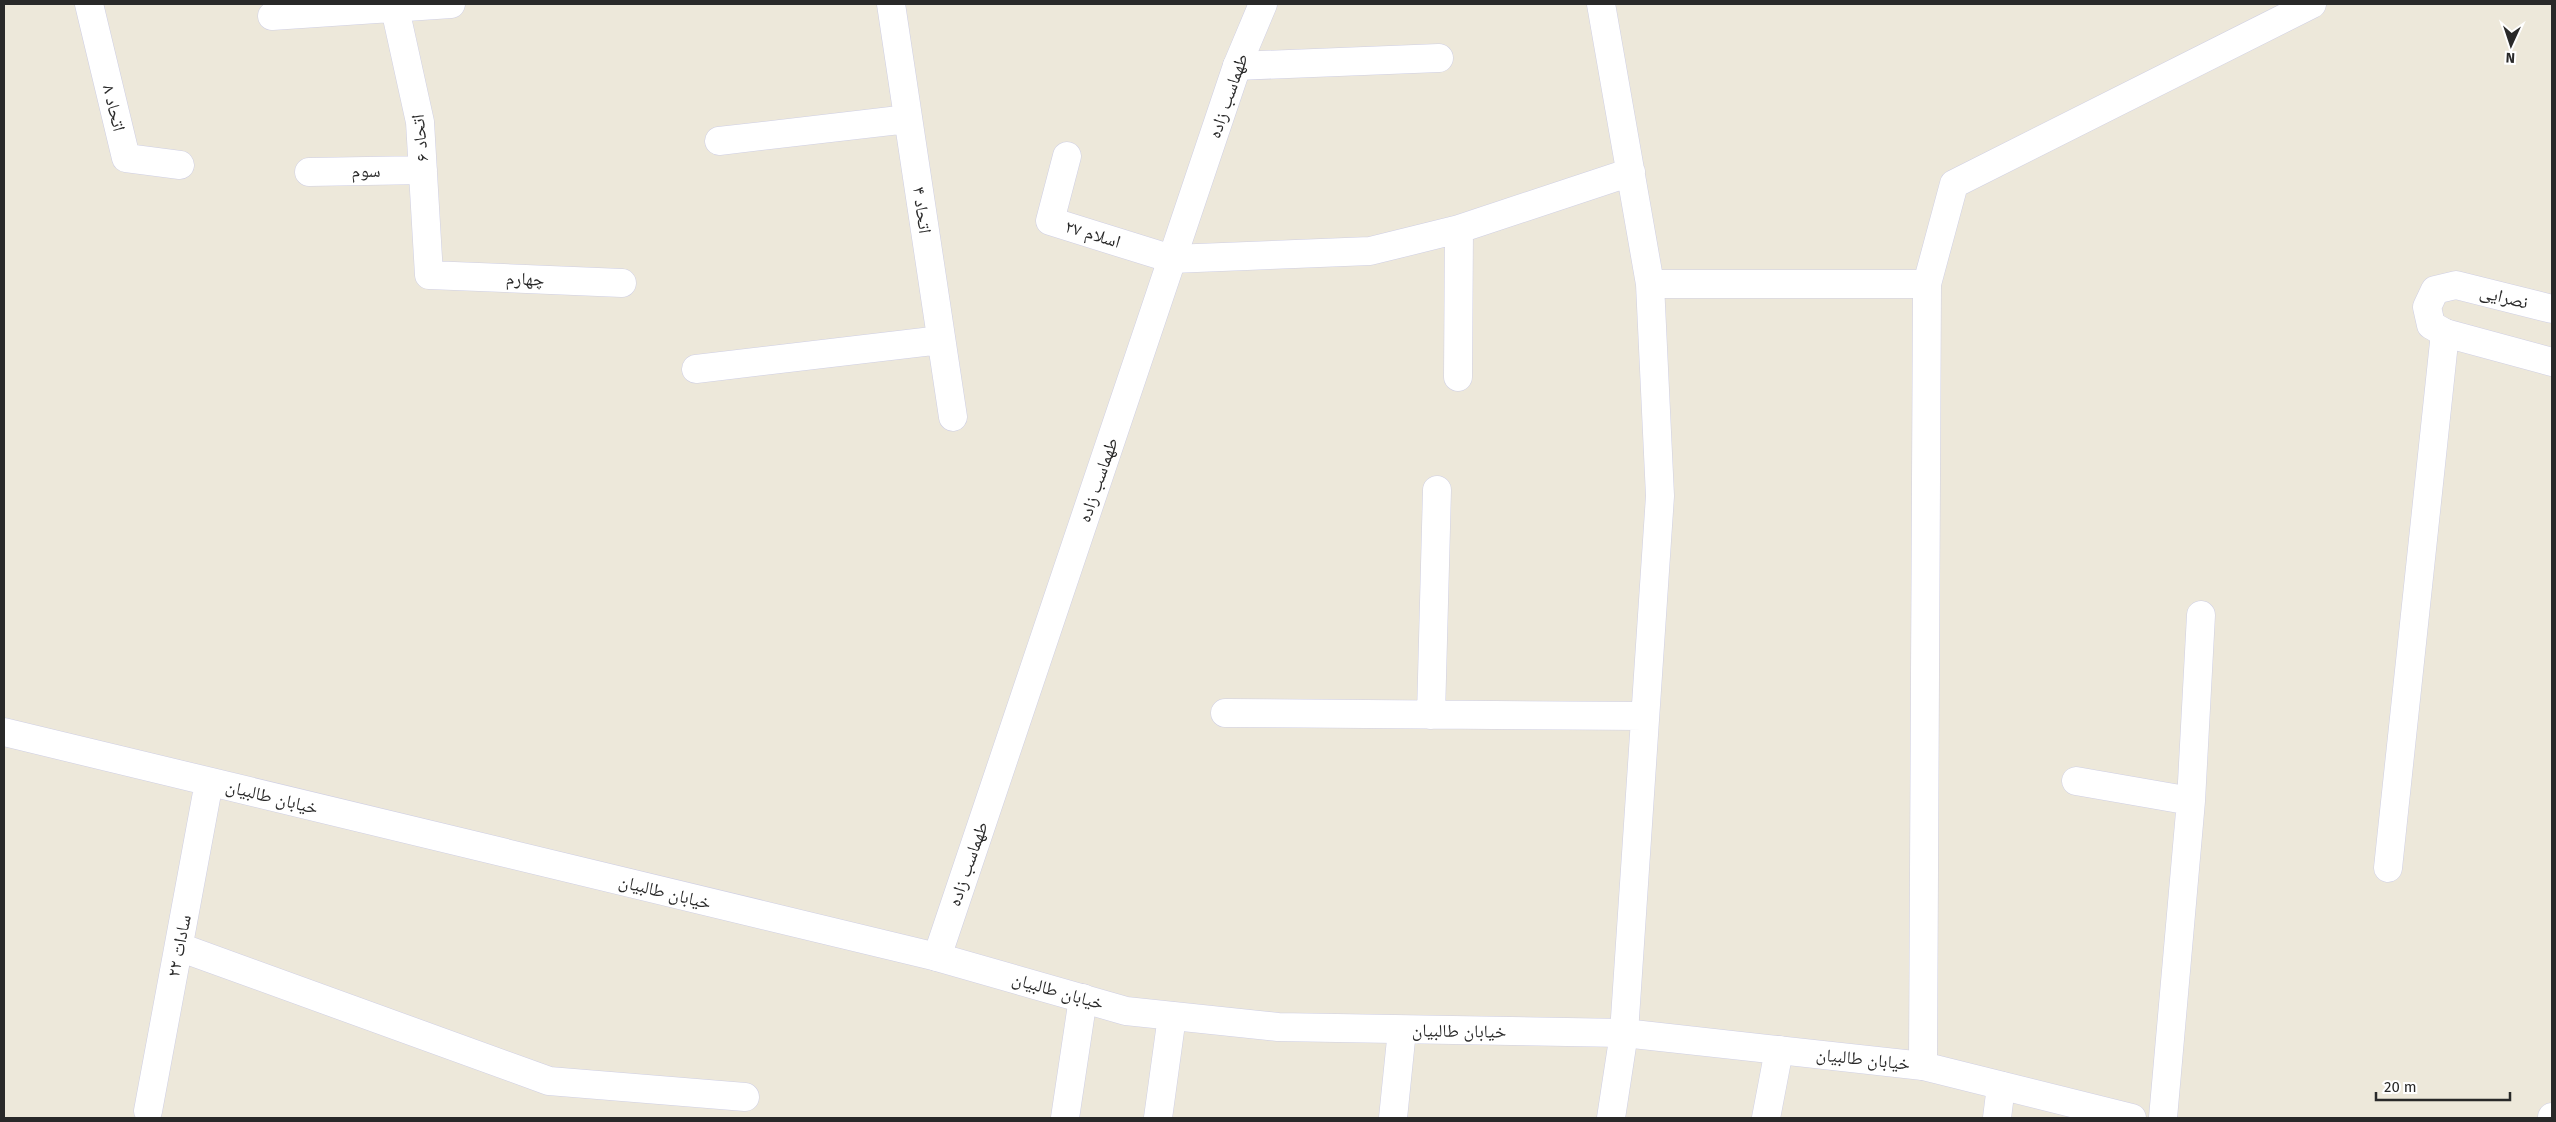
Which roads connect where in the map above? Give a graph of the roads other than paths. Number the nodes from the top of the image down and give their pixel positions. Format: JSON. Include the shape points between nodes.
{"nodes":[{"id":1,"x":88,"y":4,"type":"edge"},
{"id":2,"x":451,"y":4,"type":"edge"},
{"id":3,"x":891,"y":4,"type":"edge"},
{"id":4,"x":1262,"y":4,"type":"edge"},
{"id":5,"x":1601,"y":4,"type":"edge"},
{"id":6,"x":2312,"y":4,"type":"edge"},
{"id":7,"x":395,"y":6,"type":"edge"},
{"id":8,"x":272,"y":16,"type":"dead end"},
{"id":9,"x":1439,"y":58,"type":"dead end"},
{"id":10,"x":1237,"y":66,"type":"junction"},
{"id":11,"x":908,"y":119,"type":"junction"},
{"id":12,"x":719,"y":141,"type":"dead end"},
{"id":13,"x":1067,"y":156,"type":"dead end"},
{"id":14,"x":180,"y":165,"type":"dead end"},
{"id":15,"x":423,"y":170,"type":"junction"},
{"id":16,"x":309,"y":172,"type":"dead end"},
{"id":17,"x":1630,"y":172,"type":"junction"},
{"id":18,"x":1459,"y":229,"type":"junction"},
{"id":19,"x":1172,"y":259,"type":"junction"},
{"id":20,"x":429,"y":275,"type":"joint"},
{"id":21,"x":622,"y":283,"type":"dead end"},
{"id":22,"x":1650,"y":284,"type":"junction"},
{"id":23,"x":1928,"y":284,"type":"junction"},
{"id":24,"x":2552,"y":309,"type":"edge"},
{"id":25,"x":2445,"y":333,"type":"junction"},
{"id":26,"x":941,"y":340,"type":"junction"},
{"id":27,"x":2552,"y":362,"type":"edge"},
{"id":28,"x":696,"y":368,"type":"dead end"},
{"id":29,"x":1458,"y":377,"type":"dead end"},
{"id":30,"x":953,"y":417,"type":"dead end"},
{"id":31,"x":1437,"y":490,"type":"dead end"},
{"id":32,"x":2201,"y":615,"type":"dead end"},
{"id":33,"x":1225,"y":713,"type":"dead end"},
{"id":34,"x":1432,"y":715,"type":"junction"},
{"id":35,"x":1645,"y":716,"type":"junction"},
{"id":36,"x":4,"y":732,"type":"edge"},
{"id":37,"x":2076,"y":781,"type":"dead end"},
{"id":38,"x":210,"y":782,"type":"junction"},
{"id":39,"x":2191,"y":800,"type":"junction"},
{"id":40,"x":2388,"y":868,"type":"dead end"},
{"id":41,"x":178,"y":947,"type":"junction"},
{"id":42,"x":937,"y":958,"type":"junction"},
{"id":43,"x":1082,"y":998,"type":"junction"},
{"id":44,"x":1172,"y":1016,"type":"junction"},
{"id":45,"x":1402,"y":1030,"type":"junction"},
{"id":46,"x":1624,"y":1033,"type":"junction"},
{"id":47,"x":1779,"y":1050,"type":"junction"},
{"id":48,"x":1923,"y":1066,"type":"junction"},
{"id":49,"x":2002,"y":1086,"type":"junction"},
{"id":50,"x":745,"y":1097,"type":"dead end"},
{"id":51,"x":148,"y":1111,"type":"dead end"},
{"id":52,"x":1065,"y":1118,"type":"edge"},
{"id":53,"x":1158,"y":1118,"type":"edge"},
{"id":54,"x":1393,"y":1118,"type":"edge"},
{"id":55,"x":1611,"y":1118,"type":"edge"},
{"id":56,"x":1766,"y":1118,"type":"edge"},
{"id":57,"x":1997,"y":1118,"type":"edge"},
{"id":58,"x":2132,"y":1118,"type":"edge"},
{"id":59,"x":2163,"y":1118,"type":"edge"}],
"edges":[{"from":1,"to":14,"type":"street","name":"اتحاد ۸","via":[[126,158]]},
{"from":2,"to":7,"type":"street"},
{"from":3,"to":11,"type":"street","name":"اتحاد ۴"},
{"from":4,"to":10,"type":"street","name":"طهماسب زاده"},
{"from":5,"to":17,"type":"street"},
{"from":6,"to":23,"type":"street","via":[[1954,184]]},
{"from":7,"to":8,"type":"street"},
{"from":7,"to":15,"type":"street","name":"اتحاد ۶","via":[[420,122]]},
{"from":9,"to":10,"type":"street"},
{"from":10,"to":19,"type":"street","name":"طهماسب زاده"},
{"from":11,"to":12,"type":"street"},
{"from":11,"to":26,"type":"street","name":"اتحاد ۴"},
{"from":13,"to":19,"type":"street","name":"اسلام ۲۷","via":[[1050,221]]},
{"from":15,"to":16,"type":"street","name":"سوم"},
{"from":15,"to":20,"type":"street","name":"اتحاد ۶"},
{"from":17,"to":18,"type":"street"},
{"from":17,"to":22,"type":"street"},
{"from":18,"to":19,"type":"street","via":[[1370,250]]},
{"from":18,"to":29,"type":"street"},
{"from":19,"to":42,"type":"street","name":"طهماسب زاده"},
{"from":20,"to":21,"type":"street","name":"چهارم"},
{"from":22,"to":23,"type":"street"},
{"from":22,"to":35,"type":"street","via":[[1660,496]]},
{"from":23,"to":48,"type":"street"},
{"from":24,"to":25,"type":"street","name":"نصرایی","via":[[2456,285],[2436,290],[2427,307],[2431,325]]},
{"from":25,"to":27,"type":"street"},
{"from":25,"to":40,"type":"street"},
{"from":26,"to":28,"type":"street"},
{"from":26,"to":30,"type":"street","name":"اتحاد ۴"},
{"from":31,"to":34,"type":"street"},
{"from":32,"to":39,"type":"street"},
{"from":33,"to":34,"type":"street"},
{"from":34,"to":35,"type":"street"},
{"from":35,"to":46,"type":"street"},
{"from":36,"to":38,"type":"street","name":"خیابان طالبیان"},
{"from":37,"to":39,"type":"street"},
{"from":38,"to":41,"type":"street","name":"سادات ۲۲"},
{"from":38,"to":42,"type":"street","name":"خیابان طالبیان"},
{"from":39,"to":59,"type":"street"},
{"from":41,"to":50,"type":"street","via":[[549,1081]]},
{"from":41,"to":51,"type":"street","name":"سادات ۲۲"},
{"from":42,"to":43,"type":"street","name":"خیابان طالبیان"},
{"from":43,"to":44,"type":"street","name":"خیابان طالبیان","via":[[1126,1011]]},
{"from":43,"to":52,"type":"street"},
{"from":44,"to":45,"type":"street","name":"خیابان طالبیان","via":[[1278,1028]]},
{"from":44,"to":53,"type":"street"},
{"from":45,"to":46,"type":"street","name":"خیابان طالبیان"},
{"from":45,"to":54,"type":"street"},
{"from":46,"to":47,"type":"street","name":"خیابان طالبیان"},
{"from":46,"to":55,"type":"street"},
{"from":47,"to":48,"type":"street","name":"خیابان طالبیان"},
{"from":47,"to":56,"type":"street"},
{"from":48,"to":49,"type":"street","name":"خیابان طالبیان"},
{"from":49,"to":57,"type":"street"},
{"from":49,"to":58,"type":"street","name":"خیابان طالبیان"}]}
